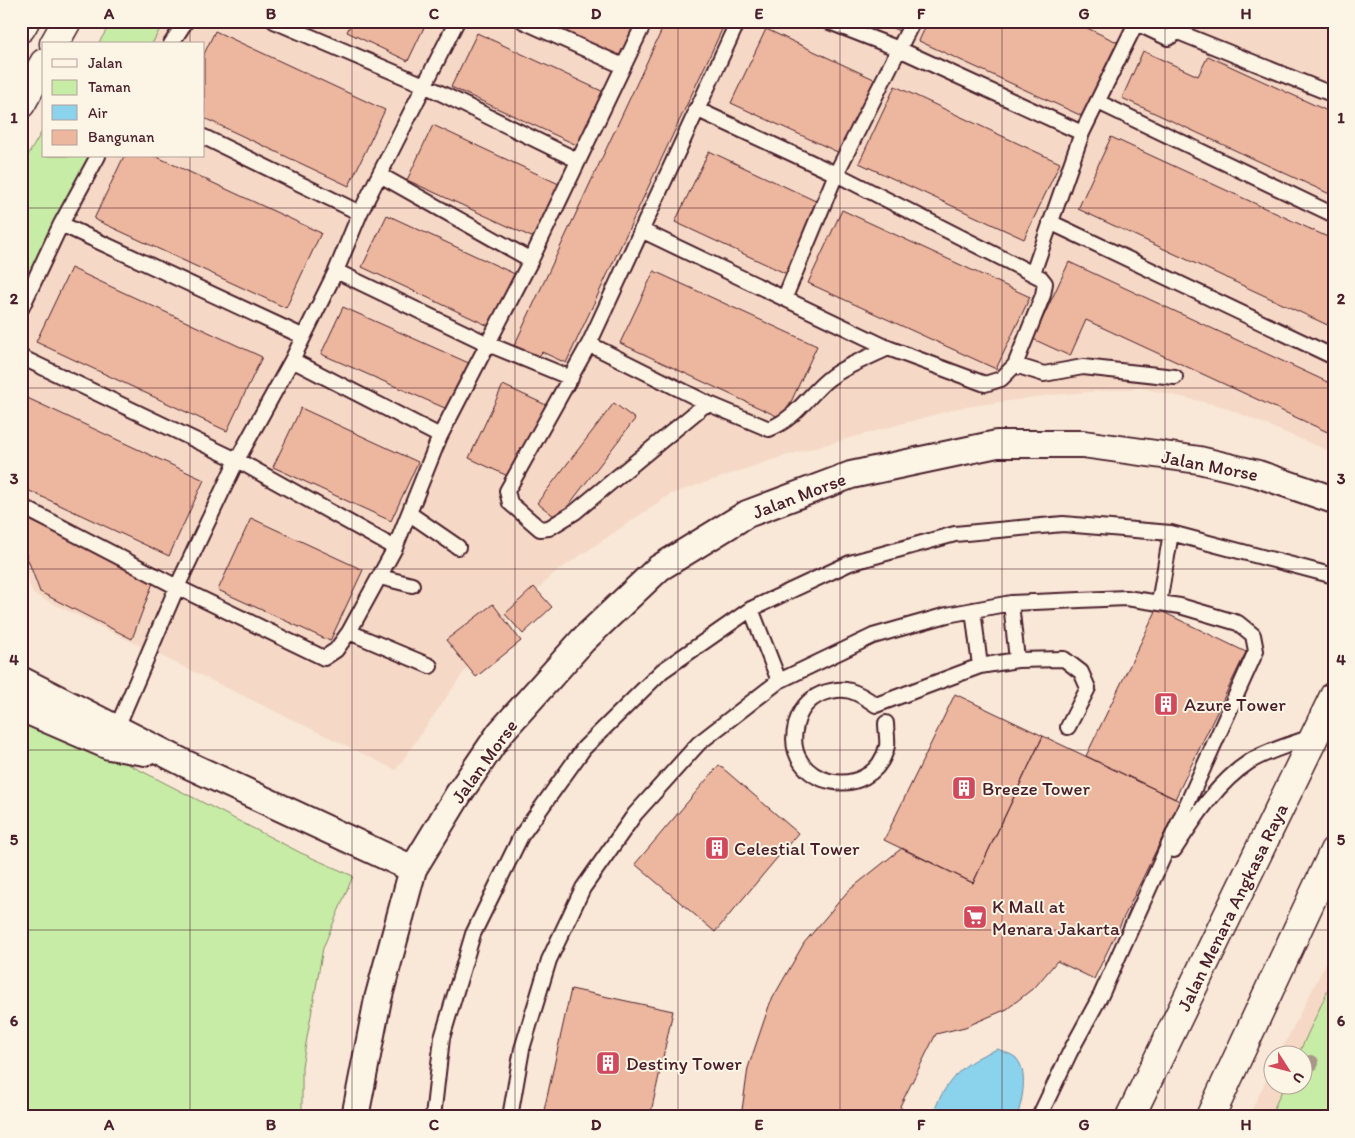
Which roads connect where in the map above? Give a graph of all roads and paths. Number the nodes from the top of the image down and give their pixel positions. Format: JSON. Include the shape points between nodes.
{"nodes":[{"id":1,"x":25,"y":21,"type":"edge"},
{"id":2,"x":67,"y":21,"type":"edge"},
{"id":3,"x":186,"y":21,"type":"edge"},
{"id":4,"x":274,"y":21,"type":"edge"},
{"id":5,"x":457,"y":21,"type":"edge"},
{"id":6,"x":524,"y":21,"type":"edge"},
{"id":7,"x":645,"y":21,"type":"edge"},
{"id":8,"x":738,"y":21,"type":"edge"},
{"id":9,"x":827,"y":21,"type":"edge"},
{"id":10,"x":913,"y":21,"type":"edge"},
{"id":11,"x":1134,"y":22,"type":"edge"},
{"id":12,"x":1181,"y":27,"type":"edge"},
{"id":13,"x":21,"y":28,"type":"edge"},
{"id":14,"x":55,"y":42,"type":"edge"},
{"id":15,"x":172,"y":42,"type":"edge"},
{"id":16,"x":899,"y":50,"type":"junction"},
{"id":17,"x":623,"y":66,"type":"junction"},
{"id":18,"x":42,"y":67,"type":"edge"},
{"id":19,"x":424,"y":85,"type":"junction"},
{"id":20,"x":1334,"y":95,"type":"edge"},
{"id":21,"x":1098,"y":102,"type":"junction"},
{"id":22,"x":21,"y":104,"type":"edge"},
{"id":23,"x":696,"y":109,"type":"junction"},
{"id":24,"x":1082,"y":133,"type":"junction"},
{"id":25,"x":205,"y":136,"type":"edge"},
{"id":26,"x":97,"y":158,"type":"edge"},
{"id":27,"x":577,"y":160,"type":"junction"},
{"id":28,"x":836,"y":174,"type":"junction"},
{"id":29,"x":380,"y":175,"type":"junction"},
{"id":30,"x":360,"y":213,"type":"junction"},
{"id":31,"x":1334,"y":215,"type":"edge"},
{"id":32,"x":1050,"y":222,"type":"junction"},
{"id":33,"x":61,"y":224,"type":"junction"},
{"id":34,"x":641,"y":230,"type":"junction"},
{"id":35,"x":531,"y":260,"type":"junction"},
{"id":36,"x":336,"y":271,"type":"junction"},
{"id":37,"x":1033,"y":274,"type":"junction"},
{"id":38,"x":785,"y":297,"type":"junction"},
{"id":39,"x":21,"y":309,"type":"edge"},
{"id":40,"x":302,"y":336,"type":"junction"},
{"id":41,"x":488,"y":344,"type":"junction"},
{"id":42,"x":589,"y":344,"type":"junction"},
{"id":43,"x":888,"y":348,"type":"junction"},
{"id":44,"x":21,"y":357,"type":"edge"},
{"id":45,"x":1334,"y":357,"type":"edge"},
{"id":46,"x":292,"y":360,"type":"junction"},
{"id":47,"x":1015,"y":365,"type":"junction"},
{"id":48,"x":1175,"y":377,"type":"dead end"},
{"id":49,"x":571,"y":378,"type":"junction"},
{"id":50,"x":706,"y":403,"type":"junction"},
{"id":51,"x":440,"y":436,"type":"junction"},
{"id":52,"x":238,"y":460,"type":"junction"},
{"id":53,"x":1334,"y":500,"type":"edge"},
{"id":54,"x":21,"y":506,"type":"edge"},
{"id":55,"x":410,"y":514,"type":"junction"},
{"id":56,"x":1171,"y":532,"type":"junction"},
{"id":57,"x":458,"y":547,"type":"dead end"},
{"id":58,"x":395,"y":548,"type":"junction"},
{"id":59,"x":1334,"y":576,"type":"edge"},
{"id":60,"x":380,"y":577,"type":"junction"},
{"id":61,"x":412,"y":585,"type":"dead end"},
{"id":62,"x":177,"y":587,"type":"junction"},
{"id":63,"x":1011,"y":603,"type":"junction"},
{"id":64,"x":1158,"y":603,"type":"junction"},
{"id":65,"x":751,"y":609,"type":"junction"},
{"id":66,"x":973,"y":610,"type":"junction"},
{"id":67,"x":349,"y":632,"type":"junction"},
{"id":68,"x":1017,"y":660,"type":"junction"},
{"id":69,"x":430,"y":666,"type":"dead end"},
{"id":70,"x":980,"y":666,"type":"junction"},
{"id":71,"x":21,"y":680,"type":"edge"},
{"id":72,"x":779,"y":681,"type":"junction"},
{"id":73,"x":1334,"y":696,"type":"edge"},
{"id":74,"x":21,"y":708,"type":"edge"},
{"id":75,"x":886,"y":723,"type":"dead end"},
{"id":76,"x":1068,"y":727,"type":"dead end"},
{"id":77,"x":1315,"y":735,"type":"junction"},
{"id":78,"x":113,"y":737,"type":"junction"},
{"id":79,"x":1334,"y":851,"type":"edge"},
{"id":80,"x":413,"y":869,"type":"junction"},
{"id":81,"x":1152,"y":881,"type":"junction"},
{"id":82,"x":354,"y":1117,"type":"edge"},
{"id":83,"x":433,"y":1117,"type":"edge"},
{"id":84,"x":510,"y":1117,"type":"edge"},
{"id":85,"x":1039,"y":1117,"type":"edge"},
{"id":86,"x":1130,"y":1117,"type":"edge"},
{"id":87,"x":1210,"y":1117,"type":"edge"}],
"edges":[{"from":1,"to":13,"type":"street"},
{"from":2,"to":14,"type":"street"},
{"from":3,"to":15,"type":"lane"},
{"from":4,"to":19,"type":"lane"},
{"from":5,"to":19,"type":"lane"},
{"from":6,"to":17,"type":"lane"},
{"from":7,"to":17,"type":"lane"},
{"from":8,"to":23,"type":"lane"},
{"from":9,"to":16,"type":"lane"},
{"from":10,"to":16,"type":"lane"},
{"from":11,"to":12,"type":"lane","via":[[1168,38]]},
{"from":11,"to":21,"type":"lane"},
{"from":12,"to":20,"type":"lane"},
{"from":16,"to":24,"type":"lane"},
{"from":16,"to":28,"type":"lane"},
{"from":17,"to":27,"type":"lane"},
{"from":18,"to":22,"type":"street"},
{"from":19,"to":27,"type":"lane"},
{"from":19,"to":29,"type":"lane"},
{"from":21,"to":24,"type":"lane"},
{"from":21,"to":31,"type":"lane"},
{"from":23,"to":28,"type":"lane"},
{"from":23,"to":34,"type":"lane"},
{"from":24,"to":32,"type":"lane"},
{"from":25,"to":30,"type":"lane"},
{"from":26,"to":33,"type":"lane"},
{"from":27,"to":35,"type":"lane"},
{"from":28,"to":37,"type":"lane"},
{"from":28,"to":38,"type":"lane"},
{"from":29,"to":30,"type":"lane"},
{"from":29,"to":35,"type":"lane"},
{"from":30,"to":36,"type":"lane"},
{"from":32,"to":37,"type":"lane"},
{"from":32,"to":45,"type":"lane"},
{"from":33,"to":39,"type":"lane"},
{"from":33,"to":40,"type":"lane"},
{"from":34,"to":38,"type":"lane"},
{"from":34,"to":42,"type":"lane"},
{"from":35,"to":41,"type":"lane"},
{"from":36,"to":40,"type":"lane"},
{"from":36,"to":41,"type":"lane"},
{"from":37,"to":47,"type":"lane","via":[[1045,283],[1044,295]]},
{"from":38,"to":43,"type":"lane"},
{"from":40,"to":46,"type":"lane"},
{"from":41,"to":49,"type":"lane"},
{"from":41,"to":51,"type":"lane"},
{"from":42,"to":49,"type":"lane"},
{"from":42,"to":50,"type":"lane"},
{"from":43,"to":47,"type":"lane","via":[[985,384],[1000,379]]},
{"from":43,"to":50,"type":"lane","via":[[827,380],[793,416],[769,429]]},
{"from":44,"to":52,"type":"lane"},
{"from":46,"to":51,"type":"lane"},
{"from":46,"to":52,"type":"lane"},
{"from":47,"to":48,"type":"lane","via":[[1044,374],[1083,367]]},
{"from":49,"to":50,"type":"lane","via":[[507,490],[510,503],[540,529],[550,528],[575,512]]},
{"from":51,"to":55,"type":"lane"},
{"from":52,"to":58,"type":"lane"},
{"from":52,"to":62,"type":"lane"},
{"from":53,"to":80,"type":"street","name":"Jalan Morse","via":[[1258,474],[1199,460],[1083,444],[998,444],[851,475],[747,514],[659,568],[583,640],[500,734]]},
{"from":54,"to":62,"type":"lane"},
{"from":55,"to":57,"type":"lane"},
{"from":55,"to":58,"type":"lane"},
{"from":56,"to":59,"type":"lane"},
{"from":56,"to":64,"type":"lane"},
{"from":56,"to":65,"type":"lane","via":[[1063,524],[955,534],[850,563]]},
{"from":58,"to":60,"type":"lane"},
{"from":60,"to":61,"type":"lane"},
{"from":60,"to":67,"type":"lane"},
{"from":62,"to":67,"type":"lane","via":[[324,658],[336,650]]},
{"from":62,"to":78,"type":"lane"},
{"from":63,"to":64,"type":"lane","via":[[1126,598]]},
{"from":63,"to":66,"type":"lane"},
{"from":63,"to":68,"type":"lane"},
{"from":64,"to":81,"type":"lane","via":[[1238,623],[1253,635],[1256,651]]},
{"from":65,"to":72,"type":"lane"},
{"from":65,"to":83,"type":"lane","via":[[662,671],[584,748],[520,836],[473,934],[442,1038]]},
{"from":66,"to":70,"type":"lane"},
{"from":66,"to":72,"type":"lane","via":[[873,636]]},
{"from":67,"to":69,"type":"lane"},
{"from":68,"to":70,"type":"lane"},
{"from":68,"to":76,"type":"lane","via":[[1064,659],[1081,672],[1088,688]]},
{"from":70,"to":75,"type":"lane","via":[[876,705],[858,692],[835,689],[814,697],[798,714],[793,736],[798,759],[813,776],[835,784],[858,780],[876,767],[887,746]]},
{"from":71,"to":78,"type":"street"},
{"from":72,"to":84,"type":"lane","via":[[699,743],[635,814],[583,888],[549,960],[522,1049]]},
{"from":73,"to":77,"type":"street","name":"Jalan Menara Angkasa Raya"},
{"from":74,"to":78,"type":"street"},
{"from":77,"to":81,"type":"lane","via":[[1250,761],[1226,781]]},
{"from":77,"to":86,"type":"street","name":"Jalan Menara Angkasa Raya"},
{"from":78,"to":80,"type":"street","via":[[172,757]]},
{"from":79,"to":87,"type":"street"},
{"from":80,"to":82,"type":"street","name":"Jalan Morse","via":[[378,1000]]},
{"from":81,"to":85,"type":"lane","via":[[1101,995]]}]}
